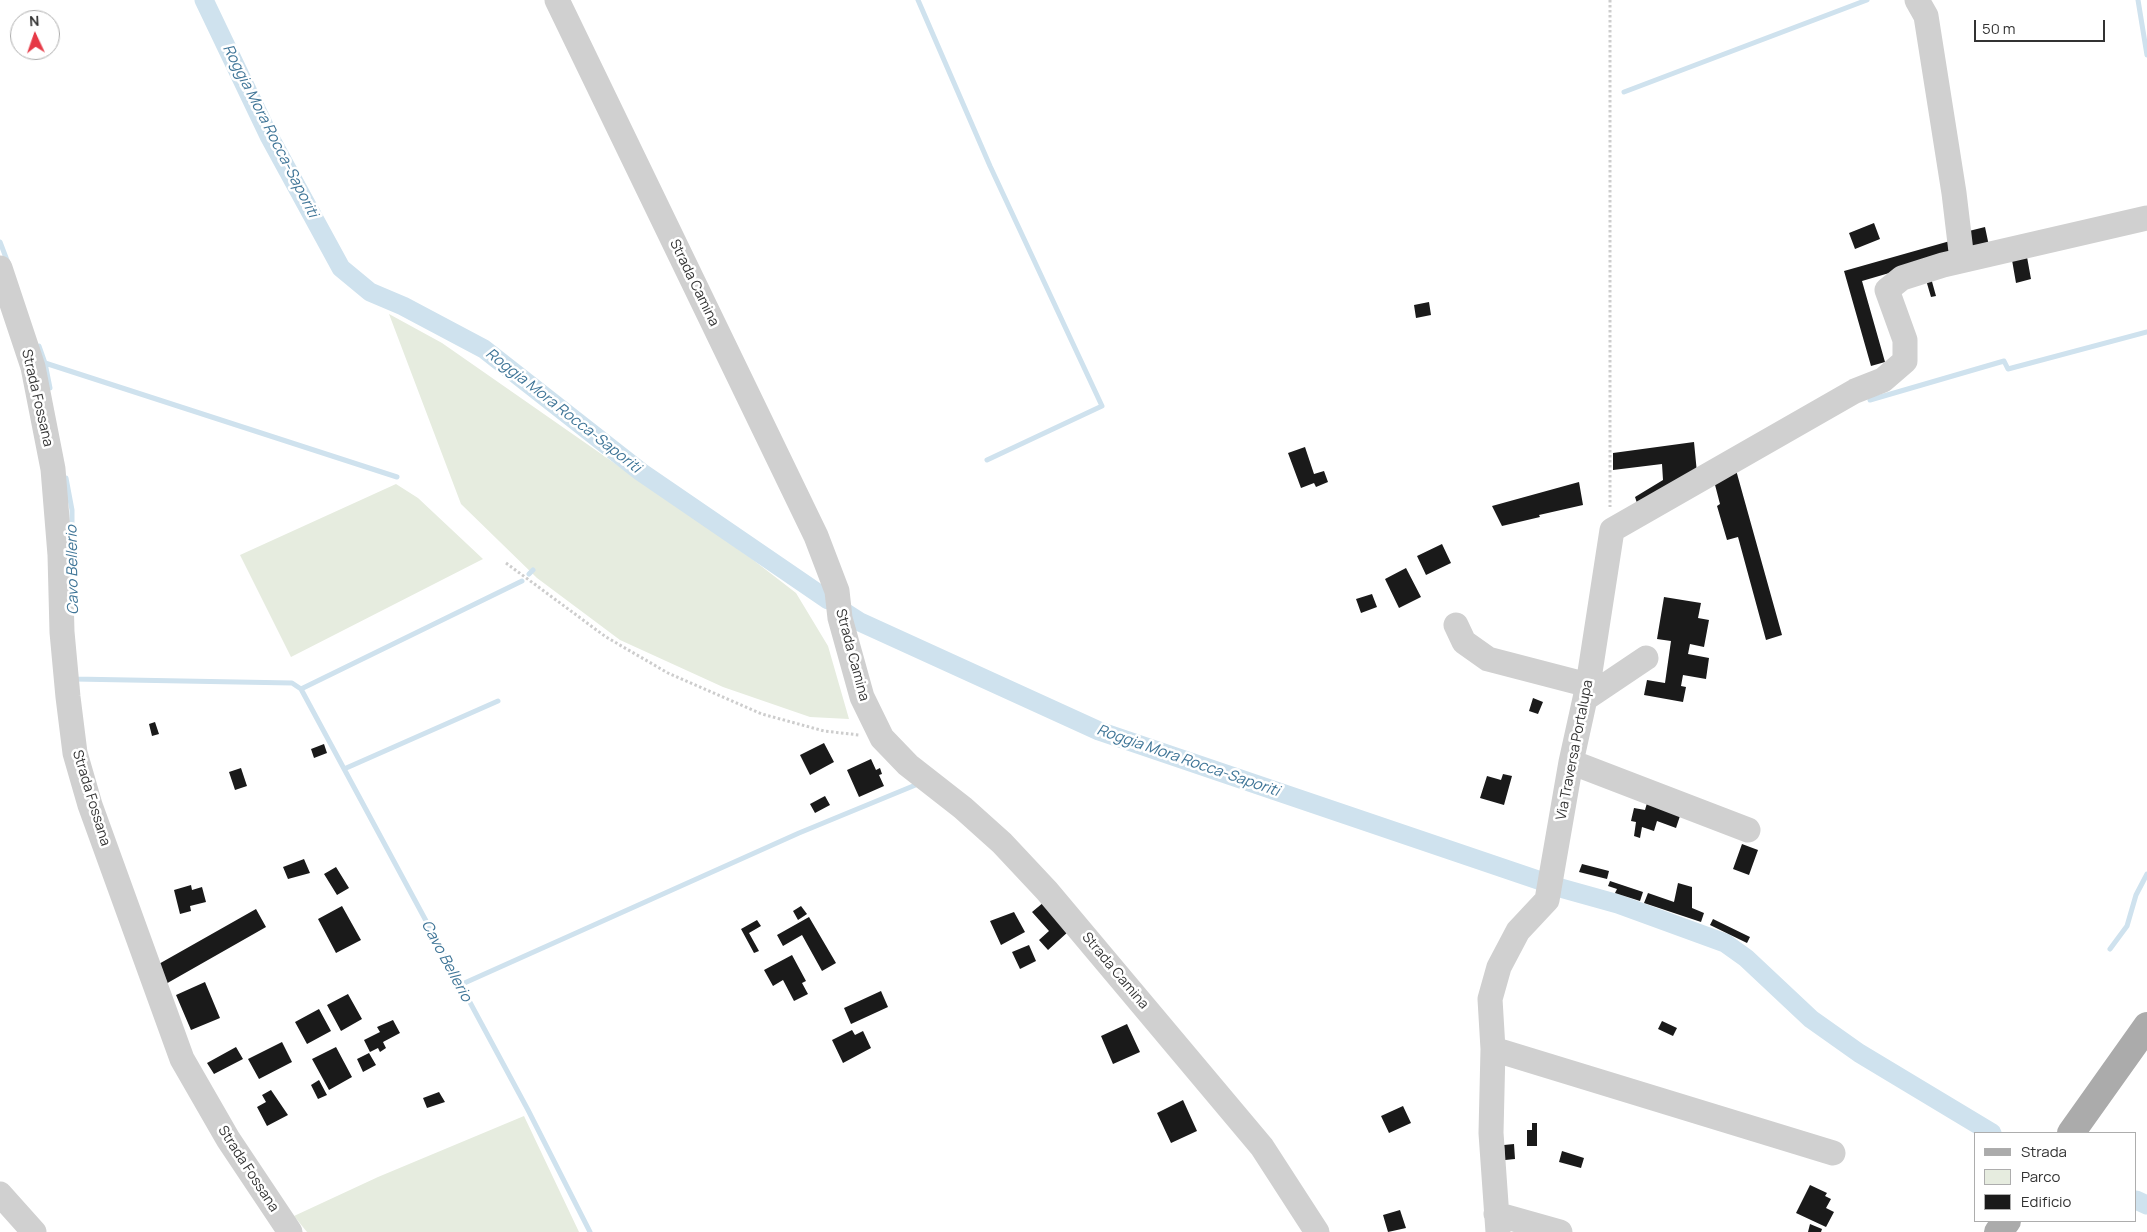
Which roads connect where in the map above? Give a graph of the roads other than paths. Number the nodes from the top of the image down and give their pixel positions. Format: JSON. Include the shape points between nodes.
{"nodes":[{"id":1,"x":556,"y":0,"type":"edge"},
{"id":2,"x":1917,"y":0,"type":"edge"},
{"id":3,"x":2147,"y":218,"type":"edge"},
{"id":4,"x":1962,"y":260,"type":"junction"},
{"id":5,"x":0,"y":268,"type":"edge"},
{"id":6,"x":1456,"y":625,"type":"dead end"},
{"id":7,"x":1646,"y":658,"type":"dead end"},
{"id":8,"x":1586,"y":692,"type":"junction"},
{"id":9,"x":1571,"y":762,"type":"junction"},
{"id":10,"x":1748,"y":830,"type":"dead end"},
{"id":11,"x":2147,"y":1026,"type":"edge"},
{"id":12,"x":1493,"y":1049,"type":"junction"},
{"id":13,"x":2072,"y":1132,"type":"edge"},
{"id":14,"x":1833,"y":1153,"type":"dead end"},
{"id":15,"x":0,"y":1194,"type":"edge"},
{"id":16,"x":2006,"y":1222,"type":"edge"},
{"id":17,"x":1497,"y":1223,"type":"edge"},
{"id":18,"x":34,"y":1232,"type":"edge"},
{"id":19,"x":290,"y":1232,"type":"edge"},
{"id":20,"x":1316,"y":1232,"type":"edge"},
{"id":21,"x":1560,"y":1232,"type":"edge"},
{"id":22,"x":1998,"y":1232,"type":"edge"}],
"edges":[{"from":1,"to":20,"type":"street","name":"Strada Camina","via":[[816,536],[837,592],[840,618],[862,697],[882,738],[908,765],[1002,843],[1047,891],[1262,1147]]},
{"from":2,"to":4,"type":"street","via":[[1926,16]]},
{"from":3,"to":4,"type":"street"},
{"from":4,"to":8,"type":"street","name":"Via Traversa Portalupa","via":[[1902,278],[1886,290],[1905,340],[1905,361],[1883,380],[1855,391],[1612,530]]},
{"from":5,"to":19,"type":"street","name":"Strada Fossana","via":[[33,367],[53,469],[68,697],[75,753],[90,805],[182,1058],[228,1139]]},
{"from":6,"to":8,"type":"street","via":[[1464,642],[1488,659]]},
{"from":7,"to":8,"type":"street"},
{"from":8,"to":9,"type":"street","name":"Via Traversa Portalupa"},
{"from":9,"to":10,"type":"street"},
{"from":9,"to":12,"type":"street","name":"Via Traversa Portalupa","via":[[1547,900],[1518,931],[1499,967],[1490,999]]},
{"from":11,"to":13,"type":"main road"},
{"from":12,"to":14,"type":"street"},
{"from":12,"to":17,"type":"street","name":"Via Traversa Portalupa","via":[[1491,1133]]},
{"from":15,"to":18,"type":"street"},
{"from":16,"to":22,"type":"main road"},
{"from":17,"to":21,"type":"street"}]}
